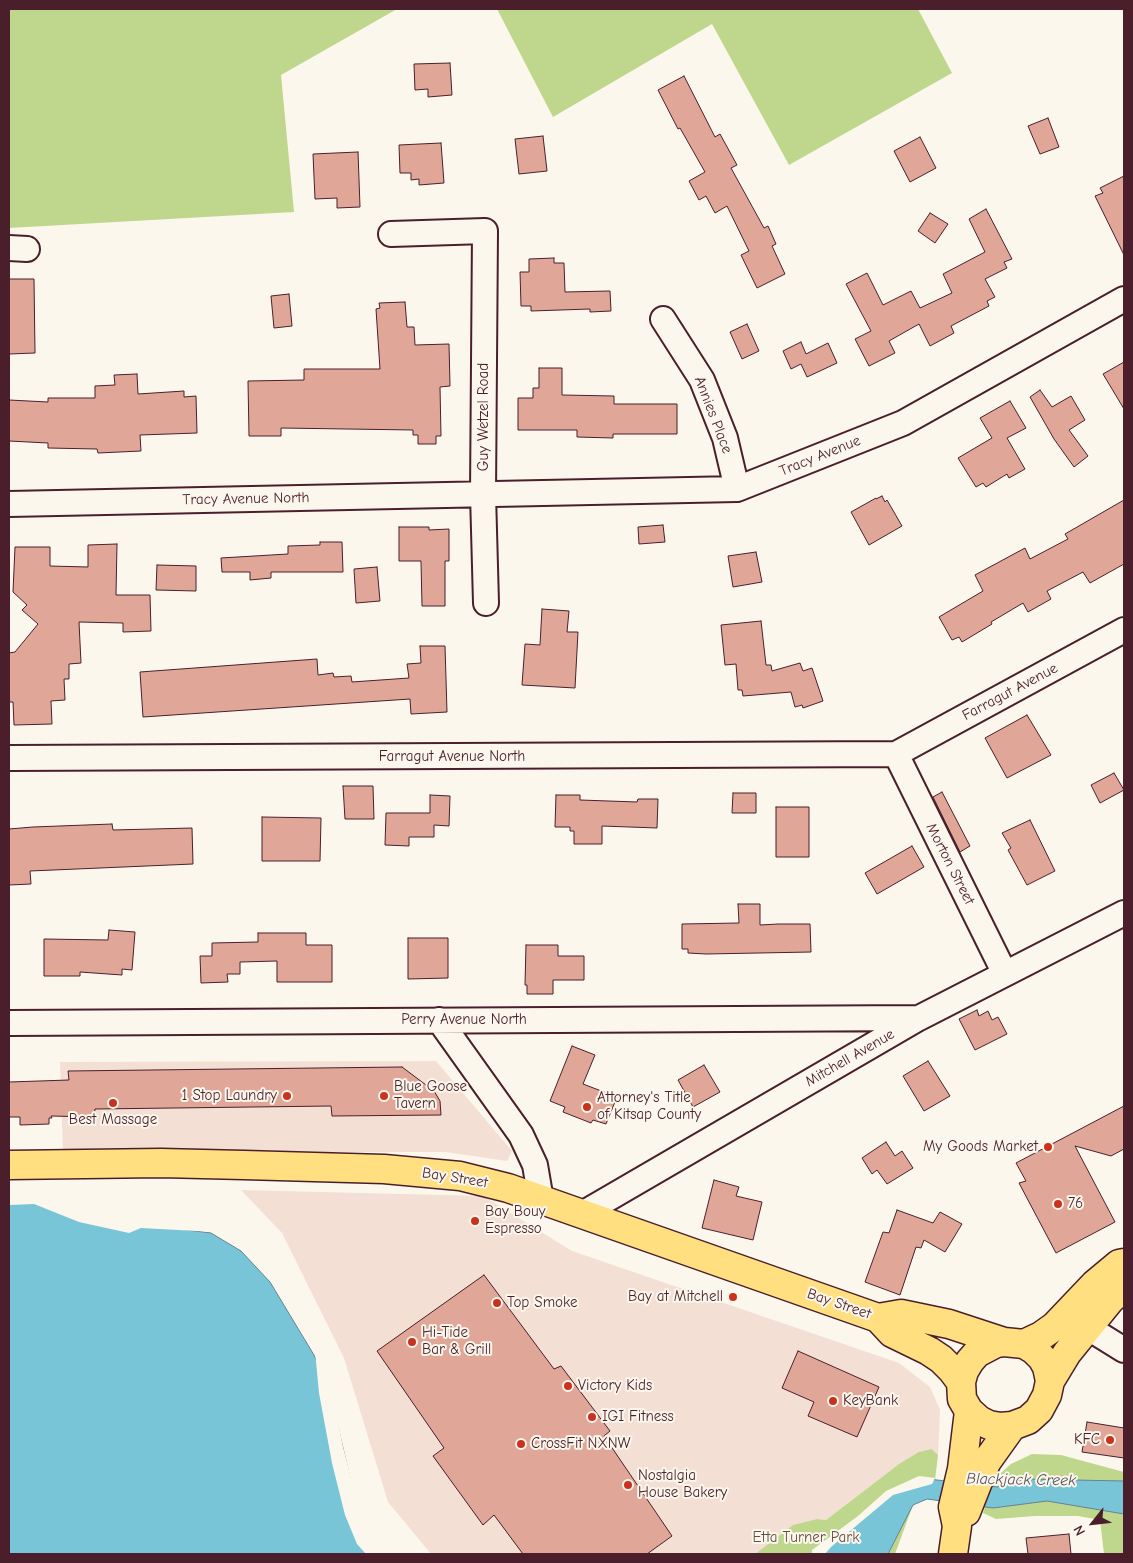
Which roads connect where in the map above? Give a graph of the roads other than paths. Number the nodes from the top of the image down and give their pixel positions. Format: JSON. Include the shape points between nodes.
{"nodes":[{"id":1,"x":391,"y":234,"type":"dead end"},
{"id":2,"x":1124,"y":299,"type":"edge"},
{"id":3,"x":664,"y":319,"type":"dead end"},
{"id":4,"x":737,"y":489,"type":"junction"},
{"id":5,"x":483,"y":494,"type":"junction"},
{"id":6,"x":9,"y":504,"type":"edge"},
{"id":7,"x":486,"y":603,"type":"dead end"},
{"id":8,"x":1124,"y":630,"type":"edge"},
{"id":9,"x":896,"y":754,"type":"junction"},
{"id":10,"x":9,"y":758,"type":"edge"},
{"id":11,"x":1124,"y":913,"type":"edge"},
{"id":12,"x":1005,"y":974,"type":"junction"},
{"id":13,"x":919,"y":1018,"type":"junction"},
{"id":14,"x":439,"y":1020,"type":"junction"},
{"id":15,"x":9,"y":1023,"type":"edge"},
{"id":16,"x":9,"y":1165,"type":"edge"},
{"id":17,"x":541,"y":1200,"type":"junction"},
{"id":18,"x":582,"y":1214,"type":"junction"},
{"id":19,"x":1124,"y":1263,"type":"edge"},
{"id":20,"x":1124,"y":1287,"type":"edge"},
{"id":21,"x":878,"y":1318,"type":"junction"},
{"id":22,"x":1087,"y":1327,"type":"junction"},
{"id":23,"x":1014,"y":1343,"type":"junction"},
{"id":24,"x":1124,"y":1350,"type":"edge"},
{"id":25,"x":1050,"y":1381,"type":"junction"},
{"id":26,"x":961,"y":1382,"type":"junction"},
{"id":27,"x":969,"y":1411,"type":"junction"},
{"id":28,"x":1012,"y":1426,"type":"junction"},
{"id":29,"x":971,"y":1472,"type":"junction"},
{"id":30,"x":953,"y":1554,"type":"edge"}],
"edges":[{"from":1,"to":5,"type":"street","name":"Guy Wetzel Road","via":[[485,231]]},
{"from":2,"to":4,"type":"street","name":"Tracy Avenue","via":[[903,423]]},
{"from":3,"to":4,"type":"street","name":"Annies Place","via":[[702,380],[724,438]]},
{"from":4,"to":5,"type":"street","name":"Tracy Avenue"},
{"from":5,"to":6,"type":"street","name":"Tracy Avenue North"},
{"from":5,"to":7,"type":"street","name":"Guy Wetzel Road"},
{"from":8,"to":9,"type":"street","name":"Farragut Avenue"},
{"from":9,"to":10,"type":"street","name":"Farragut Avenue North"},
{"from":9,"to":12,"type":"street","name":"Morton Street"},
{"from":11,"to":12,"type":"street","name":"Mitchell Avenue"},
{"from":12,"to":13,"type":"street","name":"Mitchell Avenue"},
{"from":13,"to":14,"type":"street","name":"Perry Avenue North"},
{"from":13,"to":18,"type":"street","name":"Mitchell Avenue"},
{"from":14,"to":15,"type":"street","name":"Perry Avenue North"},
{"from":14,"to":17,"type":"street","via":[[521,1135],[536,1165]]},
{"from":16,"to":17,"type":"main road","name":"Bay Street","via":[[161,1163],[384,1169],[460,1176]]},
{"from":17,"to":18,"type":"main road","name":"Bay Street"},
{"from":18,"to":21,"type":"main road","name":"Bay Street"},
{"from":19,"to":23,"type":"main road","via":[[1095,1284],[1055,1326],[1041,1336]]},
{"from":20,"to":22,"type":"main road"},
{"from":21,"to":23,"type":"main road","name":"Bay Street","via":[[901,1314]]},
{"from":21,"to":26,"type":"main road","name":"Bay Street","via":[[892,1333],[941,1359]]},
{"from":22,"to":24,"type":"street"},
{"from":22,"to":25,"type":"main road","via":[[1066,1353]]},
{"from":23,"to":25,"type":"main road","via":[[1034,1350],[1042,1358]]},
{"from":23,"to":26,"type":"main road","via":[[996,1343],[977,1353],[964,1371]]},
{"from":25,"to":28,"type":"main road","via":[[1039,1410],[1028,1420]]},
{"from":26,"to":27,"type":"main road","via":[[962,1398]]},
{"from":27,"to":28,"type":"main road","via":[[989,1425]]},
{"from":27,"to":29,"type":"main road"},
{"from":28,"to":29,"type":"main road","via":[[989,1458]]},
{"from":29,"to":30,"type":"main road","via":[[959,1515]]}]}
